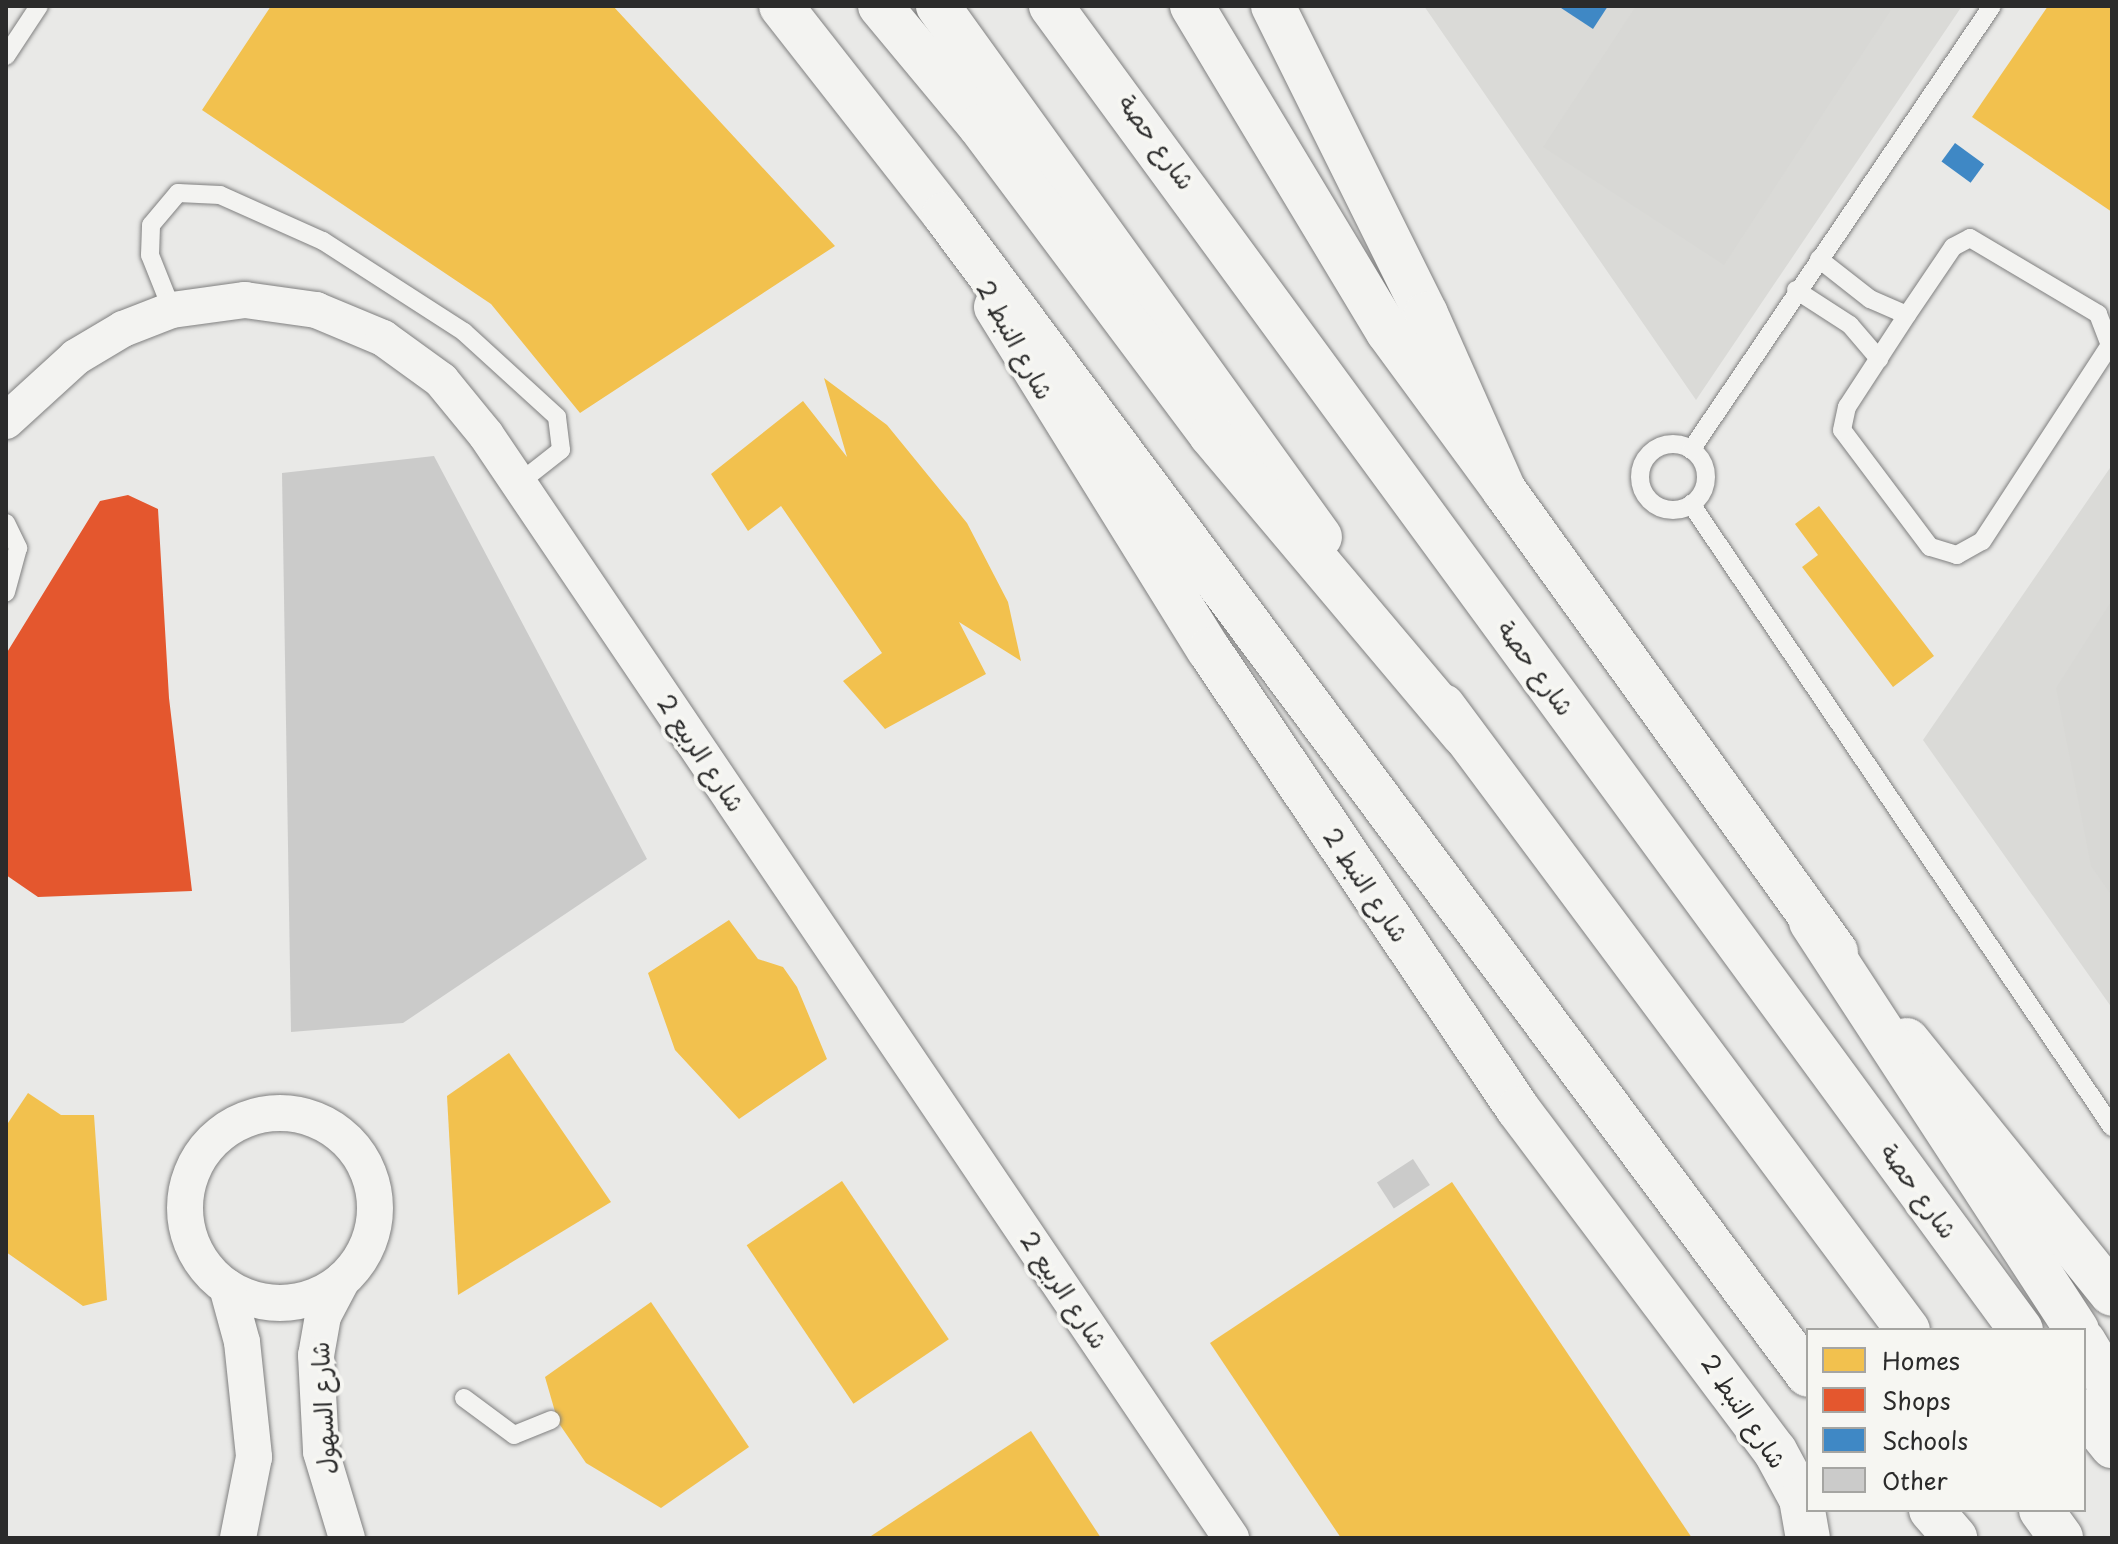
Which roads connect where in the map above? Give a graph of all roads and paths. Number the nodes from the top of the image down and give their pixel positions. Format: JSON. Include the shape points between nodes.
{"nodes":[{"id":1,"x":39,"y":6,"type":"edge"},
{"id":2,"x":781,"y":6,"type":"edge"},
{"id":3,"x":880,"y":6,"type":"edge"},
{"id":4,"x":938,"y":6,"type":"edge"},
{"id":5,"x":1051,"y":6,"type":"edge"},
{"id":6,"x":1078,"y":6,"type":"edge"},
{"id":7,"x":1192,"y":6,"type":"edge"},
{"id":8,"x":1273,"y":6,"type":"edge"},
{"id":9,"x":1992,"y":6,"type":"edge"},
{"id":10,"x":6,"y":56,"type":"edge"},
{"id":11,"x":1119,"y":91,"type":"junction"},
{"id":12,"x":944,"y":214,"type":"junction"},
{"id":13,"x":1819,"y":259,"type":"junction"},
{"id":14,"x":1796,"y":290,"type":"junction"},
{"id":15,"x":172,"y":310,"type":"junction"},
{"id":16,"x":1907,"y":315,"type":"junction"},
{"id":17,"x":1879,"y":359,"type":"junction"},
{"id":18,"x":6,"y":421,"type":"edge"},
{"id":19,"x":1691,"y":450,"type":"junction"},
{"id":20,"x":519,"y":483,"type":"junction"},
{"id":21,"x":1504,"y":490,"type":"junction"},
{"id":22,"x":1691,"y":504,"type":"junction"},
{"id":23,"x":6,"y":523,"type":"edge"},
{"id":24,"x":6,"y":592,"type":"edge"},
{"id":25,"x":1464,"y":735,"type":"junction"},
{"id":26,"x":1811,"y":922,"type":"junction"},
{"id":27,"x":2112,"y":1127,"type":"edge"},
{"id":28,"x":342,"y":1280,"type":"junction"},
{"id":29,"x":227,"y":1287,"type":"junction"},
{"id":30,"x":2112,"y":1294,"type":"edge"},
{"id":31,"x":1907,"y":1328,"type":"edge"},
{"id":32,"x":2020,"y":1328,"type":"edge"},
{"id":33,"x":2076,"y":1328,"type":"edge"},
{"id":34,"x":2086,"y":1345,"type":"edge"},
{"id":35,"x":1806,"y":1372,"type":"edge"},
{"id":36,"x":2112,"y":1389,"type":"edge"},
{"id":37,"x":464,"y":1398,"type":"dead end"},
{"id":38,"x":2086,"y":1414,"type":"edge"},
{"id":39,"x":551,"y":1420,"type":"dead end"},
{"id":40,"x":2112,"y":1446,"type":"edge"},
{"id":41,"x":1902,"y":1512,"type":"edge"},
{"id":42,"x":1933,"y":1512,"type":"edge"},
{"id":43,"x":2042,"y":1512,"type":"edge"},
{"id":44,"x":238,"y":1538,"type":"edge"},
{"id":45,"x":347,"y":1538,"type":"edge"},
{"id":46,"x":1231,"y":1538,"type":"edge"},
{"id":47,"x":1808,"y":1538,"type":"edge"},
{"id":48,"x":1919,"y":1538,"type":"edge"},
{"id":49,"x":1955,"y":1538,"type":"edge"},
{"id":50,"x":2061,"y":1538,"type":"edge"}],
"edges":[{"from":1,"to":10,"type":"lane"},
{"from":2,"to":12,"type":"main road"},
{"from":3,"to":25,"type":"main road","via":[[980,126],[1211,435]]},
{"from":4,"to":25,"type":"main road"},
{"from":5,"to":11,"type":"main road","name":"شارع حصة"},
{"from":6,"to":11,"type":"main road"},
{"from":7,"to":21,"type":"main road","via":[[1388,332]]},
{"from":8,"to":21,"type":"main road","via":[[1426,314]]},
{"from":9,"to":13,"type":"lane"},
{"from":11,"to":32,"type":"main road","name":"شارع حصة"},
{"from":12,"to":35,"type":"main road"},
{"from":12,"to":47,"type":"main road","name":"شارع النبط 2","via":[[1047,400],[1305,794],[1518,1109],[1775,1451],[1801,1499]]},
{"from":13,"to":14,"type":"lane"},
{"from":13,"to":16,"type":"lane","via":[[1870,299]]},
{"from":14,"to":17,"type":"lane","via":[[1850,325]]},
{"from":14,"to":19,"type":"lane"},
{"from":15,"to":18,"type":"street","name":"شارع الربيع 2","via":[[76,357]]},
{"from":15,"to":20,"type":"street","name":"شارع الربيع 2","via":[[245,300],[316,310],[383,338],[441,380]]},
{"from":15,"to":20,"type":"lane","via":[[150,255],[151,225],[178,193],[220,195],[323,241],[464,332],[557,417],[561,450]]},
{"from":16,"to":17,"type":"lane"},
{"from":16,"to":17,"type":"lane","via":[[1953,247],[1979,239],[2098,314],[2110,333],[2106,356],[1971,550],[1930,547],[1845,442],[1847,407]]},
{"from":19,"to":22,"type":"lane","via":[[1706,482]]},
{"from":19,"to":22,"type":"lane","via":[[1673,444],[1653,451],[1640,477],[1646,496],[1662,508]]},
{"from":20,"to":46,"type":"street","name":"شارع الربيع 2"},
{"from":21,"to":26,"type":"main road"},
{"from":22,"to":27,"type":"lane"},
{"from":23,"to":24,"type":"lane","via":[[18,565]]},
{"from":25,"to":31,"type":"main road"},
{"from":26,"to":30,"type":"main road"},
{"from":26,"to":33,"type":"main road"},
{"from":28,"to":29,"type":"street","via":[[321,1293],[273,1303]]},
{"from":28,"to":29,"type":"street","via":[[369,1242],[375,1218],[368,1172],[340,1134],[277,1113],[235,1124],[215,1138],[189,1179],[188,1236]]},
{"from":28,"to":45,"type":"street","name":"شارع السهول","via":[[323,1316],[316,1355],[321,1452]]},
{"from":29,"to":44,"type":"street","via":[[242,1342],[254,1457]]},
{"from":34,"to":36,"type":"main road"},
{"from":37,"to":39,"type":"lane","via":[[514,1435]]},
{"from":38,"to":40,"type":"main road"},
{"from":41,"to":48,"type":"main road"},
{"from":42,"to":49,"type":"main road"},
{"from":43,"to":50,"type":"main road"}]}
